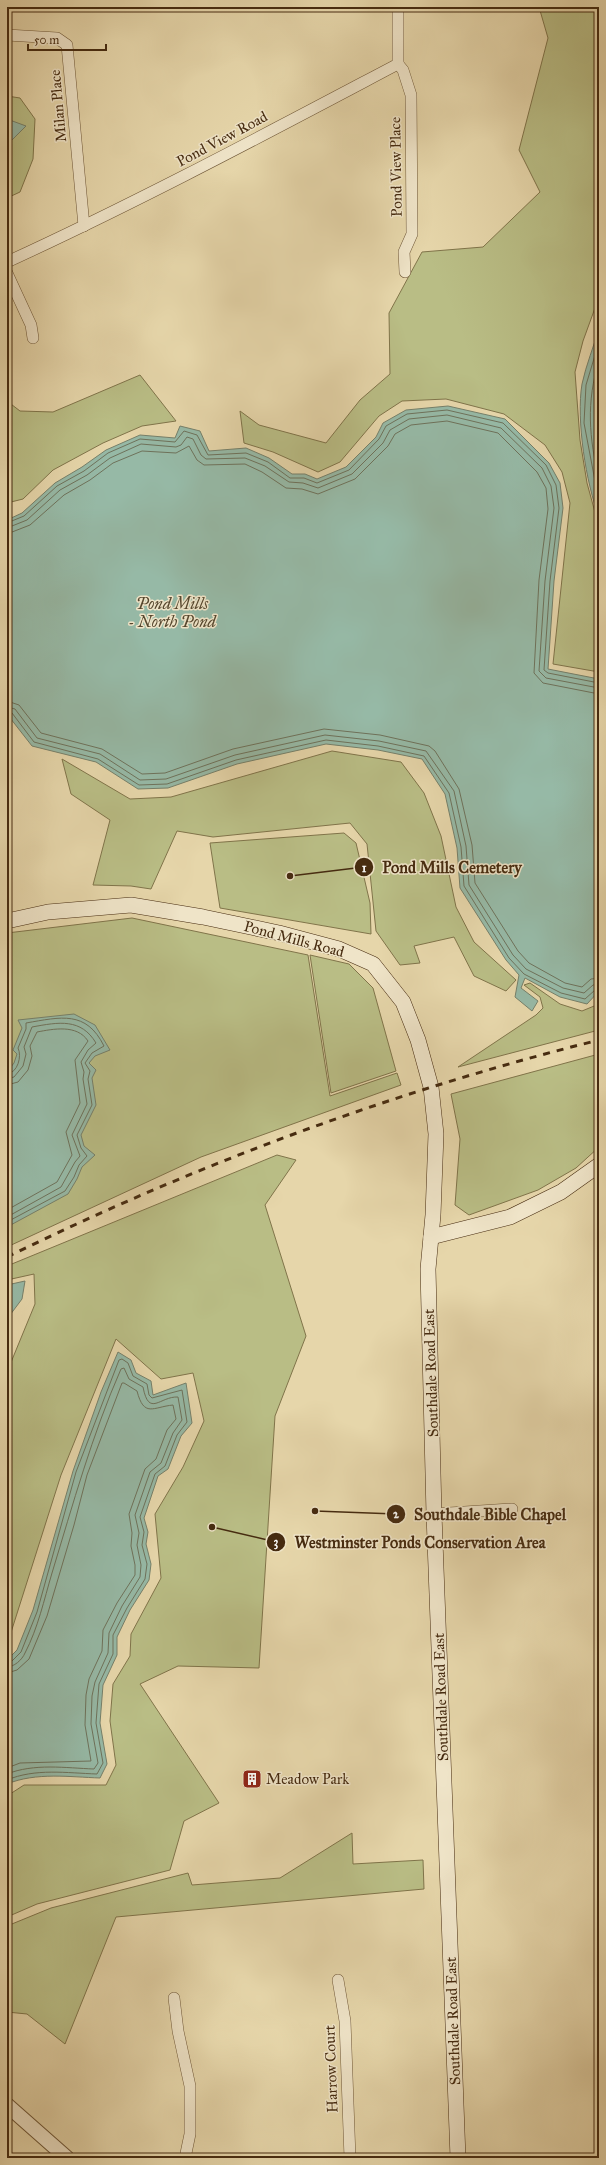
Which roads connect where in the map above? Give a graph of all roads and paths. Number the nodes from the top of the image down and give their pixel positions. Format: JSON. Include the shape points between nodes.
{"nodes":[{"id":1,"x":398,"y":7,"type":"edge"},
{"id":2,"x":7,"y":35,"type":"edge"},
{"id":3,"x":398,"y":64,"type":"junction"},
{"id":4,"x":84,"y":226,"type":"junction"},
{"id":5,"x":7,"y":262,"type":"edge"},
{"id":6,"x":405,"y":272,"type":"dead end"},
{"id":7,"x":7,"y":274,"type":"edge"},
{"id":8,"x":33,"y":338,"type":"dead end"},
{"id":9,"x":7,"y":921,"type":"edge"},
{"id":10,"x":599,"y":1165,"type":"edge"},
{"id":11,"x":431,"y":1237,"type":"junction"},
{"id":12,"x":512,"y":1509,"type":"dead end"},
{"id":13,"x":434,"y":1514,"type":"junction"},
{"id":14,"x":338,"y":1980,"type":"dead end"},
{"id":15,"x":174,"y":1998,"type":"dead end"},
{"id":16,"x":7,"y":2106,"type":"edge"},
{"id":17,"x":67,"y":2158,"type":"edge"},
{"id":18,"x":185,"y":2158,"type":"edge"},
{"id":19,"x":350,"y":2158,"type":"edge"},
{"id":20,"x":458,"y":2158,"type":"edge"}],
"edges":[{"from":1,"to":3,"type":"street"},
{"from":2,"to":4,"type":"street","name":"Milan Place","via":[[57,38],[67,46]]},
{"from":3,"to":4,"type":"street","name":"Pond View Road"},
{"from":3,"to":6,"type":"street","name":"Pond View Place","via":[[403,70],[411,95],[412,234],[404,252]]},
{"from":4,"to":5,"type":"street","name":"Pond View Road"},
{"from":7,"to":8,"type":"street","via":[[31,325]]},
{"from":9,"to":11,"type":"main road","name":"Pond Mills Road","via":[[48,912],[131,906],[279,933],[339,949],[373,964],[403,1002],[418,1040],[431,1087],[436,1134]]},
{"from":10,"to":11,"type":"main road","via":[[561,1192],[510,1217]]},
{"from":11,"to":13,"type":"main road","name":"Southdale Road East","via":[[428,1269]]},
{"from":12,"to":13,"type":"street"},
{"from":13,"to":20,"type":"main road","name":"Southdale Road East"},
{"from":14,"to":19,"type":"street","name":"Harrow Court","via":[[345,2021]]},
{"from":15,"to":18,"type":"street","via":[[190,2086],[190,2134]]},
{"from":16,"to":17,"type":"street"}]}
